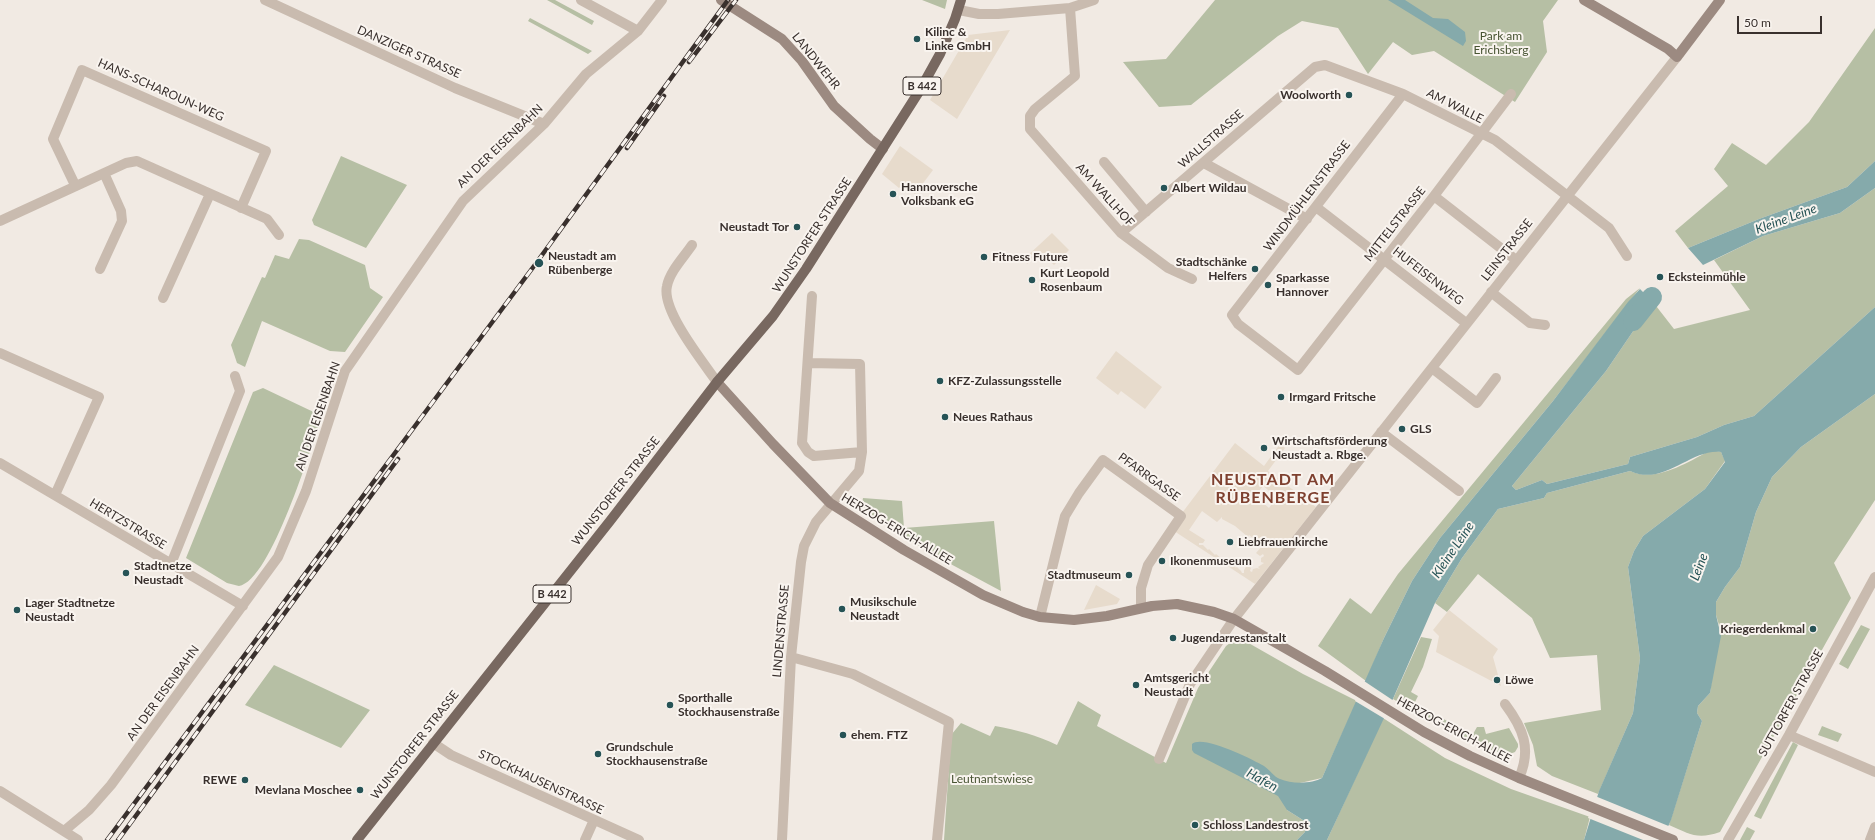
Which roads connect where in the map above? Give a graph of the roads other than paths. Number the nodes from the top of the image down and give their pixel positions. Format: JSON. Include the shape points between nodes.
{"nodes":[{"id":1,"x":266,"y":0,"type":"edge"},
{"id":2,"x":581,"y":0,"type":"edge"},
{"id":3,"x":662,"y":0,"type":"edge"},
{"id":4,"x":721,"y":0,"type":"edge"},
{"id":5,"x":961,"y":0,"type":"edge"},
{"id":6,"x":1094,"y":0,"type":"edge"},
{"id":7,"x":1584,"y":0,"type":"edge"},
{"id":8,"x":1720,"y":0,"type":"edge"},
{"id":9,"x":1070,"y":8,"type":"junction"},
{"id":10,"x":959,"y":10,"type":"junction"},
{"id":11,"x":638,"y":31,"type":"junction"},
{"id":12,"x":1676,"y":57,"type":"junction"},
{"id":13,"x":1319,"y":65,"type":"joint"},
{"id":14,"x":1403,"y":94,"type":"junction"},
{"id":15,"x":1511,"y":94,"type":"dead end"},
{"id":16,"x":544,"y":124,"type":"junction"},
{"id":17,"x":1480,"y":134,"type":"junction"},
{"id":18,"x":883,"y":149,"type":"junction"},
{"id":19,"x":1104,"y":162,"type":"dead end"},
{"id":20,"x":1204,"y":162,"type":"junction"},
{"id":21,"x":104,"y":172,"type":"junction"},
{"id":22,"x":75,"y":185,"type":"junction"},
{"id":23,"x":210,"y":194,"type":"junction"},
{"id":24,"x":1567,"y":195,"type":"junction"},
{"id":25,"x":1434,"y":196,"type":"junction"},
{"id":26,"x":1316,"y":206,"type":"junction"},
{"id":27,"x":242,"y":208,"type":"junction"},
{"id":28,"x":1146,"y":212,"type":"junction"},
{"id":29,"x":1307,"y":219,"type":"junction"},
{"id":30,"x":0,"y":221,"type":"edge"},
{"id":31,"x":1121,"y":233,"type":"junction"},
{"id":32,"x":279,"y":235,"type":"dead end"},
{"id":33,"x":692,"y":245,"type":"dead end"},
{"id":34,"x":1627,"y":256,"type":"dead end"},
{"id":35,"x":1384,"y":258,"type":"junction"},
{"id":36,"x":1516,"y":260,"type":"junction"},
{"id":37,"x":100,"y":268,"type":"dead end"},
{"id":38,"x":1192,"y":279,"type":"dead end"},
{"id":39,"x":1491,"y":292,"type":"junction"},
{"id":40,"x":812,"y":296,"type":"dead end"},
{"id":41,"x":163,"y":298,"type":"dead end"},
{"id":42,"x":1466,"y":323,"type":"junction"},
{"id":43,"x":1545,"y":325,"type":"dead end"},
{"id":44,"x":0,"y":353,"type":"edge"},
{"id":45,"x":809,"y":363,"type":"junction"},
{"id":46,"x":1432,"y":368,"type":"junction"},
{"id":47,"x":1298,"y":370,"type":"joint"},
{"id":48,"x":235,"y":376,"type":"dead end"},
{"id":49,"x":1496,"y":378,"type":"dead end"},
{"id":50,"x":717,"y":382,"type":"junction"},
{"id":51,"x":1381,"y":432,"type":"junction"},
{"id":52,"x":862,"y":452,"type":"junction"},
{"id":53,"x":0,"y":463,"type":"edge"},
{"id":54,"x":1459,"y":491,"type":"dead end"},
{"id":55,"x":55,"y":495,"type":"junction"},
{"id":56,"x":830,"y":503,"type":"junction"},
{"id":57,"x":171,"y":564,"type":"junction"},
{"id":58,"x":1875,"y":577,"type":"edge"},
{"id":59,"x":243,"y":606,"type":"junction"},
{"id":60,"x":1142,"y":608,"type":"junction"},
{"id":61,"x":1040,"y":617,"type":"junction"},
{"id":62,"x":1234,"y":619,"type":"junction"},
{"id":63,"x":791,"y":658,"type":"junction"},
{"id":64,"x":1505,"y":704,"type":"dead end"},
{"id":65,"x":1789,"y":735,"type":"junction"},
{"id":66,"x":433,"y":743,"type":"junction"},
{"id":67,"x":1159,"y":759,"type":"dead end"},
{"id":68,"x":1875,"y":772,"type":"edge"},
{"id":69,"x":1519,"y":778,"type":"junction"},
{"id":70,"x":0,"y":791,"type":"edge"},
{"id":71,"x":594,"y":820,"type":"junction"},
{"id":72,"x":1875,"y":827,"type":"edge"},
{"id":73,"x":64,"y":831,"type":"junction"},
{"id":74,"x":78,"y":840,"type":"edge"},
{"id":75,"x":356,"y":840,"type":"edge"},
{"id":76,"x":585,"y":840,"type":"edge"},
{"id":77,"x":639,"y":840,"type":"edge"},
{"id":78,"x":782,"y":840,"type":"edge"},
{"id":79,"x":937,"y":840,"type":"edge"},
{"id":80,"x":1673,"y":840,"type":"edge"},
{"id":81,"x":1728,"y":840,"type":"edge"},
{"id":82,"x":1870,"y":840,"type":"edge"}],
"edges":[{"from":1,"to":16,"type":"street","name":"DANZIGER STRASSE","via":[[455,88]]},
{"from":2,"to":11,"type":"street"},
{"from":3,"to":11,"type":"street","name":"AN DER EISENBAHN"},
{"from":4,"to":18,"type":"main road","name":"LANDWEHR","via":[[782,40],[802,61],[834,106]]},
{"from":5,"to":10,"type":"main road","number":"B 442"},
{"from":6,"to":9,"type":"street"},
{"from":7,"to":12,"type":"main road"},
{"from":8,"to":12,"type":"main road","name":"LEINSTRASSE"},
{"from":9,"to":10,"type":"street","via":[[998,14]]},
{"from":9,"to":31,"type":"street","name":"AM WALLHOF","via":[[1075,76],[1034,109],[1030,116],[1030,129]]},
{"from":10,"to":18,"type":"main road","number":"B 442","via":[[940,54]]},
{"from":11,"to":16,"type":"street","name":"AN DER EISENBAHN","via":[[586,74]]},
{"from":12,"to":24,"type":"street","name":"LEINSTRASSE"},
{"from":13,"to":14,"type":"street","name":"AM WALLE"},
{"from":13,"to":20,"type":"street","name":"WALLSTRASSE"},
{"from":14,"to":17,"type":"street","name":"AM WALLE"},
{"from":14,"to":26,"type":"street","name":"WINDMÜHLENSTRASSE"},
{"from":15,"to":17,"type":"street","name":"MITTELSTRASSE"},
{"from":16,"to":59,"type":"street","name":"AN DER EISENBAHN","via":[[467,196],[345,371],[306,491],[278,557]]},
{"from":17,"to":24,"type":"street","name":"AM WALLE","via":[[1495,140]]},
{"from":17,"to":25,"type":"street","name":"MITTELSTRASSE"},
{"from":18,"to":50,"type":"main road","name":"WUNSTORFER STRASSE","number":"B 442","via":[[789,294]]},
{"from":19,"to":28,"type":"street"},
{"from":20,"to":28,"type":"street","name":"WALLSTRASSE"},
{"from":20,"to":29,"type":"street"},
{"from":21,"to":22,"type":"street"},
{"from":21,"to":23,"type":"street","via":[[137,161]]},
{"from":21,"to":37,"type":"street","via":[[122,211],[122,221]]},
{"from":22,"to":27,"type":"street","name":"HANS-SCHAROUN-WEG","via":[[53,139],[82,70],[266,151]]},
{"from":22,"to":30,"type":"street"},
{"from":23,"to":27,"type":"street"},
{"from":23,"to":41,"type":"street"},
{"from":24,"to":34,"type":"street","name":"AM WALLE","via":[[1609,228]]},
{"from":24,"to":36,"type":"street","name":"LEINSTRASSE"},
{"from":25,"to":35,"type":"street","name":"MITTELSTRASSE"},
{"from":25,"to":36,"type":"street"},
{"from":26,"to":29,"type":"street","name":"WINDMÜHLENSTRASSE"},
{"from":26,"to":35,"type":"street","name":"HUFEISENWEG"},
{"from":27,"to":32,"type":"street","via":[[267,219]]},
{"from":28,"to":31,"type":"street","name":"WALLSTRASSE"},
{"from":29,"to":47,"type":"street","name":"WINDMÜHLENSTRASSE","via":[[1232,315],[1238,324]]},
{"from":31,"to":38,"type":"street","name":"AM WALLHOF","via":[[1168,268]]},
{"from":33,"to":50,"type":"street","via":[[669,278],[667,302],[679,326]]},
{"from":35,"to":42,"type":"street","name":"HUFEISENWEG"},
{"from":35,"to":47,"type":"street","name":"MITTELSTRASSE"},
{"from":36,"to":39,"type":"street","name":"LEINSTRASSE"},
{"from":39,"to":42,"type":"street","name":"LEINSTRASSE"},
{"from":39,"to":43,"type":"street","via":[[1530,323]]},
{"from":40,"to":45,"type":"street"},
{"from":42,"to":46,"type":"street","name":"LEINSTRASSE"},
{"from":44,"to":55,"type":"street","via":[[99,397]]},
{"from":45,"to":52,"type":"street","name":"LINDENSTRASSE","via":[[860,364]]},
{"from":45,"to":52,"type":"street","via":[[802,443],[814,456]]},
{"from":46,"to":49,"type":"street","via":[[1477,403]]},
{"from":46,"to":51,"type":"street","name":"LEINSTRASSE"},
{"from":48,"to":57,"type":"street","via":[[240,391]]},
{"from":50,"to":56,"type":"main road","name":"HERZOG-ERICH-ALLEE"},
{"from":50,"to":66,"type":"main road","name":"WUNSTORFER STRASSE","number":"B 442"},
{"from":51,"to":54,"type":"street"},
{"from":51,"to":62,"type":"street","name":"LEINSTRASSE"},
{"from":52,"to":56,"type":"street","name":"LINDENSTRASSE","via":[[858,471]]},
{"from":53,"to":55,"type":"street","name":"HERTZSTRASSE"},
{"from":55,"to":57,"type":"street","name":"HERTZSTRASSE"},
{"from":56,"to":61,"type":"main road","name":"HERZOG-ERICH-ALLEE","via":[[904,550],[983,595]]},
{"from":56,"to":63,"type":"street","name":"LINDENSTRASSE","via":[[816,522],[804,546]]},
{"from":57,"to":59,"type":"street","name":"HERTZSTRASSE"},
{"from":58,"to":65,"type":"street","name":"SUTTORFER STRASSE"},
{"from":59,"to":73,"type":"street","name":"AN DER EISENBAHN","via":[[112,785]]},
{"from":60,"to":61,"type":"main road","name":"HERZOG-ERICH-ALLEE","via":[[1074,620]]},
{"from":60,"to":61,"type":"street","name":"PFARRGASSE","via":[[1142,588],[1148,565],[1181,516],[1102,460],[1065,516]]},
{"from":60,"to":62,"type":"main road","name":"HERZOG-ERICH-ALLEE","via":[[1177,604]]},
{"from":62,"to":67,"type":"street","name":"LEINSTRASSE","via":[[1190,684]]},
{"from":62,"to":69,"type":"main road","name":"HERZOG-ERICH-ALLEE","via":[[1391,712],[1470,756]]},
{"from":63,"to":78,"type":"street","name":"LINDENSTRASSE"},
{"from":63,"to":79,"type":"street","via":[[853,674],[949,722]]},
{"from":64,"to":69,"type":"street","via":[[1526,747],[1524,767]]},
{"from":65,"to":68,"type":"street"},
{"from":65,"to":81,"type":"street","name":"SUTTORFER STRASSE"},
{"from":66,"to":71,"type":"street","name":"STOCKHAUSENSTRASSE","via":[[457,758]]},
{"from":66,"to":75,"type":"main road","name":"WUNSTORFER STRASSE","number":"B 442"},
{"from":69,"to":80,"type":"main road","name":"HERZOG-ERICH-ALLEE"},
{"from":70,"to":73,"type":"street"},
{"from":71,"to":76,"type":"street"},
{"from":71,"to":77,"type":"street","name":"STOCKHAUSENSTRASSE"},
{"from":72,"to":82,"type":"street"},
{"from":73,"to":74,"type":"street"}]}
